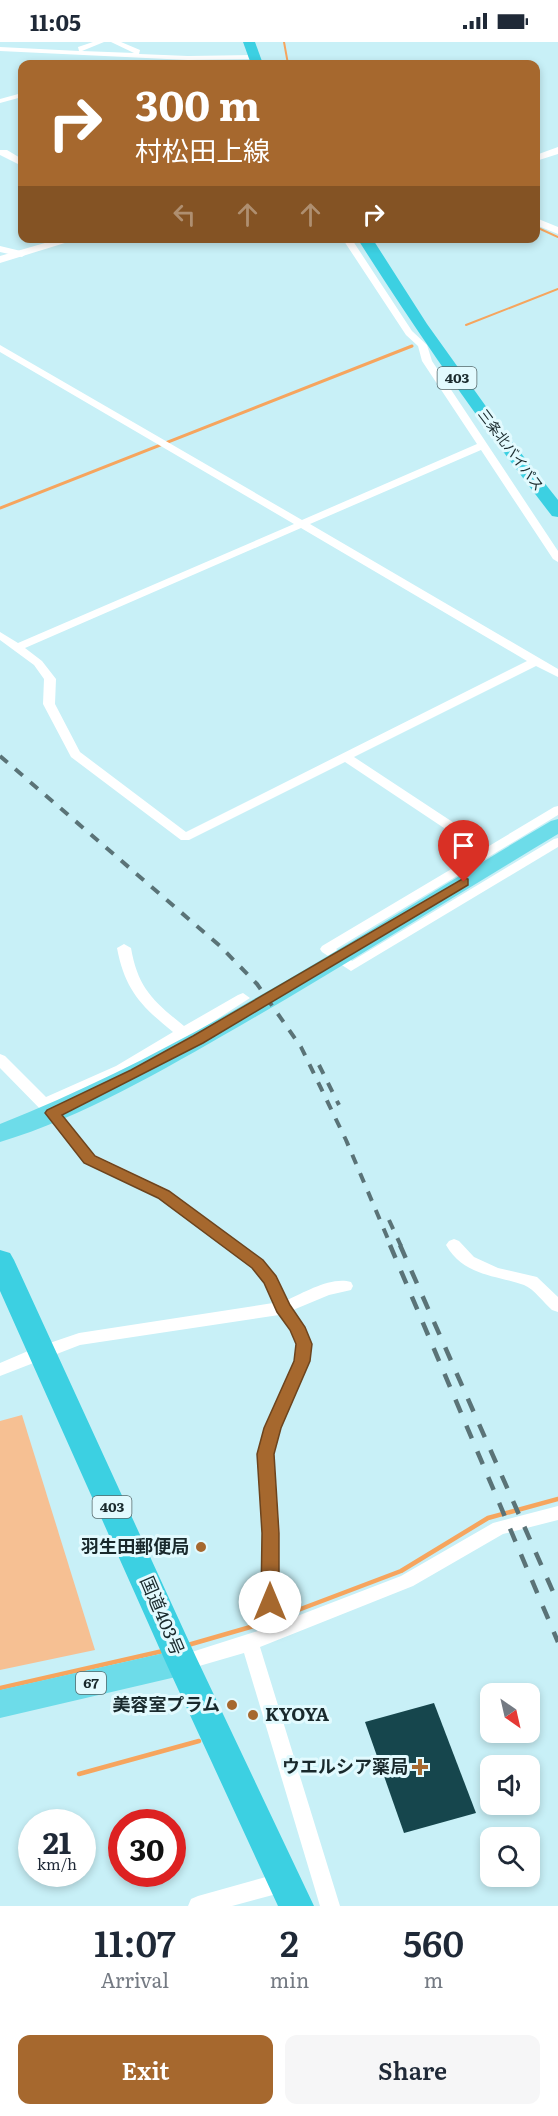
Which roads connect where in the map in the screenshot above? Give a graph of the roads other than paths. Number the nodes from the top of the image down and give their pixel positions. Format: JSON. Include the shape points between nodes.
{"nodes":[{"id":1,"x":64,"y":42,"type":"edge"},
{"id":2,"x":100,"y":42,"type":"edge"},
{"id":3,"x":115,"y":42,"type":"edge"},
{"id":4,"x":249,"y":42,"type":"edge"},
{"id":5,"x":0,"y":49,"type":"edge"},
{"id":6,"x":57,"y":52,"type":"junction"},
{"id":7,"x":71,"y":52,"type":"junction"},
{"id":8,"x":149,"y":56,"type":"junction"},
{"id":9,"x":139,"y":60,"type":"edge"},
{"id":10,"x":228,"y":60,"type":"edge"},
{"id":11,"x":248,"y":60,"type":"edge"},
{"id":12,"x":18,"y":96,"type":"edge"},
{"id":13,"x":0,"y":101,"type":"edge"},
{"id":14,"x":17,"y":147,"type":"dead end"},
{"id":15,"x":558,"y":150,"type":"edge"},
{"id":16,"x":2,"y":152,"type":"edge"},
{"id":17,"x":540,"y":157,"type":"edge"},
{"id":18,"x":18,"y":161,"type":"edge"},
{"id":19,"x":540,"y":223,"type":"edge"},
{"id":20,"x":558,"y":231,"type":"edge"},
{"id":21,"x":59,"y":243,"type":"edge"},
{"id":22,"x":349,"y":243,"type":"edge"},
{"id":23,"x":367,"y":243,"type":"edge"},
{"id":24,"x":0,"y":249,"type":"edge"},
{"id":25,"x":22,"y":254,"type":"junction"},
{"id":26,"x":0,"y":260,"type":"edge"},
{"id":27,"x":0,"y":348,"type":"edge"},
{"id":28,"x":482,"y":446,"type":"junction"},
{"id":29,"x":558,"y":512,"type":"edge"},
{"id":30,"x":301,"y":524,"type":"junction"},
{"id":31,"x":558,"y":559,"type":"edge"},
{"id":32,"x":0,"y":634,"type":"edge"},
{"id":33,"x":18,"y":647,"type":"junction"},
{"id":34,"x":536,"y":661,"type":"junction"},
{"id":35,"x":558,"y":674,"type":"edge"},
{"id":36,"x":346,"y":757,"type":"junction"},
{"id":37,"x":558,"y":810,"type":"edge"},
{"id":38,"x":558,"y":825,"type":"edge"},
{"id":39,"x":558,"y":842,"type":"edge"},
{"id":40,"x":496,"y":855,"type":"junction"},
{"id":41,"x":124,"y":948,"type":"dead end"},
{"id":42,"x":243,"y":998,"type":"dead end"},
{"id":43,"x":191,"y":1037,"type":"junction"},
{"id":44,"x":0,"y":1059,"type":"edge"},
{"id":45,"x":48,"y":1108,"type":"junction"},
{"id":46,"x":0,"y":1133,"type":"edge"},
{"id":47,"x":454,"y":1245,"type":"dead end"},
{"id":48,"x":0,"y":1260,"type":"edge"},
{"id":49,"x":345,"y":1286,"type":"dead end"},
{"id":50,"x":558,"y":1306,"type":"edge"},
{"id":51,"x":283,"y":1308,"type":"junction"},
{"id":52,"x":41,"y":1352,"type":"junction"},
{"id":53,"x":0,"y":1370,"type":"edge"},
{"id":54,"x":558,"y":1513,"type":"edge"},
{"id":55,"x":270,"y":1636,"type":"junction"},
{"id":56,"x":250,"y":1643,"type":"junction"},
{"id":57,"x":182,"y":1663,"type":"junction"},
{"id":58,"x":0,"y":1704,"type":"edge"},
{"id":59,"x":290,"y":1894,"type":"edge"},
{"id":60,"x":198,"y":1906,"type":"edge"},
{"id":61,"x":330,"y":1906,"type":"edge"}],
"edges":[{"from":1,"to":6,"type":"street"},
{"from":2,"to":7,"type":"street"},
{"from":3,"to":8,"type":"street"},
{"from":4,"to":11,"type":"highway"},
{"from":5,"to":6,"type":"street"},
{"from":6,"to":7,"type":"street"},
{"from":7,"to":8,"type":"street"},
{"from":8,"to":9,"type":"street"},
{"from":8,"to":10,"type":"street"},
{"from":12,"to":13,"type":"street"},
{"from":14,"to":16,"type":"street"},
{"from":15,"to":17,"type":"street"},
{"from":16,"to":18,"type":"street"},
{"from":19,"to":20,"type":"street"},
{"from":21,"to":25,"type":"street"},
{"from":22,"to":28,"type":"street","via":[[409,333],[422,345],[427,361]]},
{"from":23,"to":29,"type":"highway","name":"三条北バイパス","number":"403","via":[[499,437]]},
{"from":24,"to":25,"type":"street"},
{"from":25,"to":26,"type":"street"},
{"from":27,"to":30,"type":"street"},
{"from":28,"to":30,"type":"street"},
{"from":28,"to":31,"type":"street"},
{"from":30,"to":33,"type":"street"},
{"from":30,"to":34,"type":"street"},
{"from":32,"to":33,"type":"street"},
{"from":33,"to":36,"type":"street","via":[[38,663],[50,680],[49,704],[75,754],[185,837]]},
{"from":34,"to":35,"type":"street"},
{"from":34,"to":36,"type":"street"},
{"from":36,"to":40,"type":"street"},
{"from":37,"to":40,"type":"street"},
{"from":38,"to":40,"type":"main road"},
{"from":39,"to":40,"type":"street","via":[[351,967],[327,949]]},
{"from":40,"to":43,"type":"main road"},
{"from":41,"to":43,"type":"street","via":[[139,996]]},
{"from":42,"to":43,"type":"street"},
{"from":43,"to":45,"type":"main road","via":[[136,1073]]},
{"from":44,"to":45,"type":"street"},
{"from":45,"to":46,"type":"main road"},
{"from":45,"to":51,"type":"street","via":[[90,1159],[164,1194],[258,1264],[271,1280]]},
{"from":47,"to":50,"type":"street","via":[[469,1261],[495,1273],[531,1281]]},
{"from":48,"to":52,"type":"highway","name":"国道403号","number":"403"},
{"from":49,"to":51,"type":"street"},
{"from":51,"to":52,"type":"street","via":[[79,1339]]},
{"from":51,"to":55,"type":"street","via":[[304,1344],[302,1361],[272,1428],[266,1454],[271,1533]]},
{"from":52,"to":53,"type":"street"},
{"from":52,"to":57,"type":"highway","name":"国道403号","number":"403"},
{"from":54,"to":55,"type":"street","via":[[499,1528],[407,1581]]},
{"from":55,"to":56,"type":"street"},
{"from":56,"to":57,"type":"street"},
{"from":56,"to":61,"type":"street"},
{"from":57,"to":58,"type":"main road","number":"67"},
{"from":57,"to":59,"type":"highway","name":"国道403号","number":"403"},
{"from":59,"to":60,"type":"street"}]}
